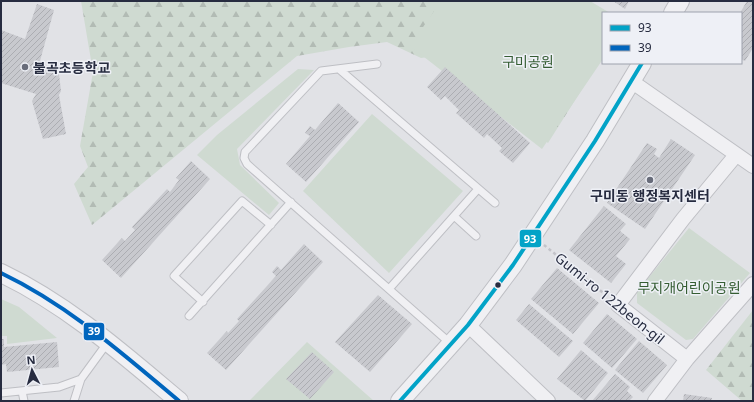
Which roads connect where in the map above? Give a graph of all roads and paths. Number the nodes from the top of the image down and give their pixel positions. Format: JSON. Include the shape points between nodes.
{"nodes":[{"id":1,"x":680,"y":1,"type":"edge"},
{"id":2,"x":674,"y":12,"type":"edge"},
{"id":3,"x":377,"y":64,"type":"dead end"},
{"id":4,"x":641,"y":64,"type":"edge"},
{"id":5,"x":339,"y":69,"type":"junction"},
{"id":6,"x":631,"y":81,"type":"junction"},
{"id":7,"x":736,"y":155,"type":"junction"},
{"id":8,"x":753,"y":166,"type":"edge"},
{"id":9,"x":478,"y":189,"type":"junction"},
{"id":10,"x":291,"y":202,"type":"junction"},
{"id":11,"x":495,"y":203,"type":"dead end"},
{"id":12,"x":454,"y":216,"type":"junction"},
{"id":13,"x":271,"y":225,"type":"junction"},
{"id":14,"x":476,"y":236,"type":"dead end"},
{"id":15,"x":533,"y":236,"type":"junction"},
{"id":16,"x":1,"y":273,"type":"edge"},
{"id":17,"x":753,"y":284,"type":"edge"},
{"id":18,"x":389,"y":289,"type":"junction"},
{"id":19,"x":203,"y":302,"type":"junction"},
{"id":20,"x":618,"y":306,"type":"junction"},
{"id":21,"x":190,"y":316,"type":"dead end"},
{"id":22,"x":468,"y":325,"type":"junction"},
{"id":23,"x":108,"y":342,"type":"junction"},
{"id":24,"x":452,"y":345,"type":"junction"},
{"id":25,"x":687,"y":359,"type":"junction"},
{"id":26,"x":81,"y":379,"type":"junction"},
{"id":27,"x":22,"y":390,"type":"junction"},
{"id":28,"x":1,"y":393,"type":"edge"},
{"id":29,"x":24,"y":401,"type":"edge"},
{"id":30,"x":74,"y":401,"type":"edge"},
{"id":31,"x":179,"y":401,"type":"edge"},
{"id":32,"x":400,"y":401,"type":"edge"},
{"id":33,"x":548,"y":401,"type":"edge"},
{"id":34,"x":655,"y":401,"type":"edge"}],
"edges":[{"from":1,"to":2,"type":"street"},
{"from":3,"to":5,"type":"lane"},
{"from":4,"to":6,"type":"street"},
{"from":5,"to":9,"type":"lane"},
{"from":5,"to":10,"type":"lane","via":[[321,71],[245,152],[247,164]]},
{"from":6,"to":7,"type":"street"},
{"from":6,"to":15,"type":"street"},
{"from":7,"to":8,"type":"street"},
{"from":7,"to":20,"type":"street","via":[[683,219]]},
{"from":9,"to":11,"type":"lane"},
{"from":9,"to":12,"type":"lane"},
{"from":10,"to":13,"type":"lane"},
{"from":10,"to":18,"type":"lane"},
{"from":12,"to":14,"type":"lane"},
{"from":12,"to":18,"type":"lane"},
{"from":13,"to":19,"type":"lane"},
{"from":13,"to":19,"type":"lane","via":[[242,201],[174,276]]},
{"from":15,"to":20,"type":"path","name":"Gumi-ro 122beon-gil"},
{"from":15,"to":22,"type":"street"},
{"from":16,"to":23,"type":"street","via":[[66,310]]},
{"from":17,"to":25,"type":"street"},
{"from":18,"to":24,"type":"lane"},
{"from":19,"to":21,"type":"lane"},
{"from":20,"to":25,"type":"street","name":"Gumi-ro 122beon-gil"},
{"from":22,"to":24,"type":"street"},
{"from":22,"to":33,"type":"street"},
{"from":23,"to":26,"type":"lane"},
{"from":23,"to":31,"type":"street"},
{"from":24,"to":32,"type":"street"},
{"from":25,"to":34,"type":"street"},
{"from":26,"to":27,"type":"lane","via":[[59,387]]},
{"from":26,"to":30,"type":"lane"},
{"from":27,"to":28,"type":"lane"},
{"from":27,"to":29,"type":"lane"}]}
